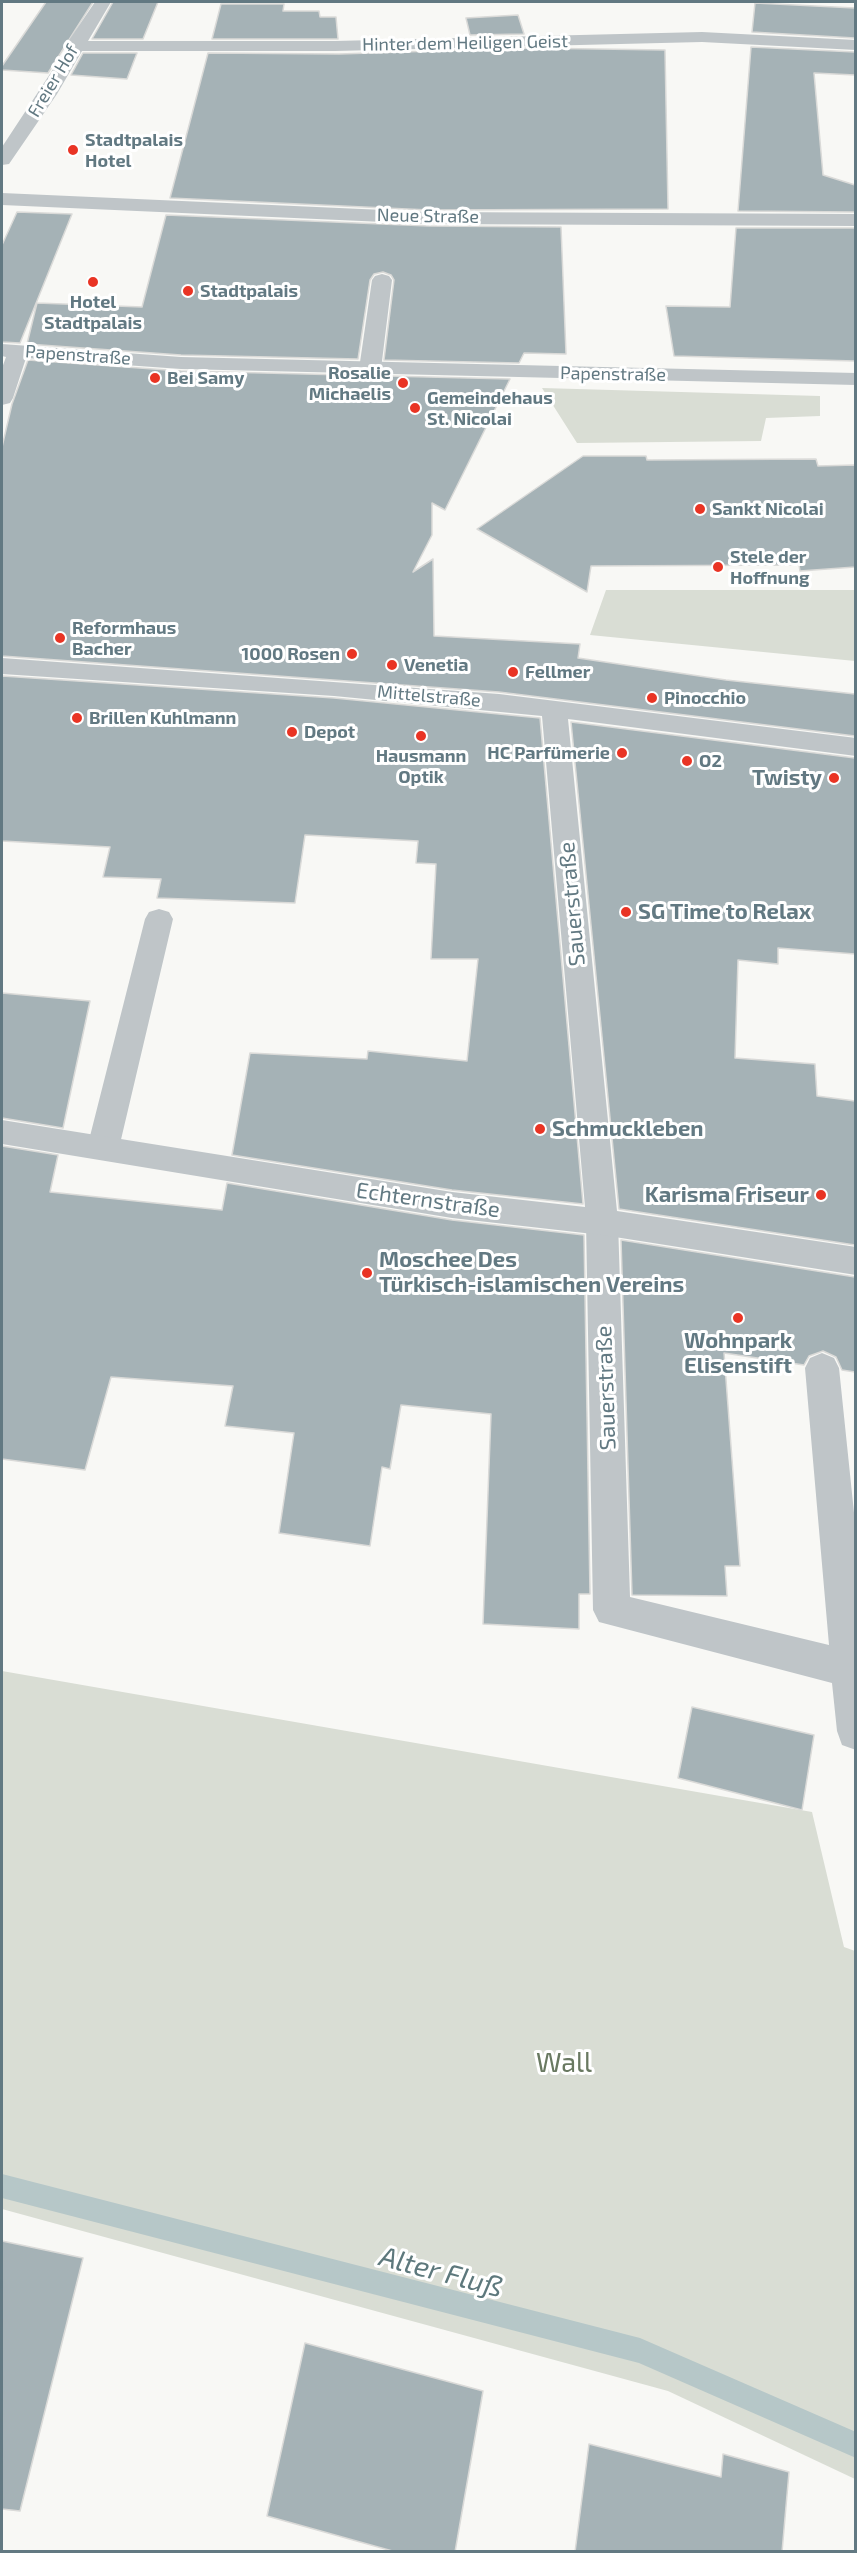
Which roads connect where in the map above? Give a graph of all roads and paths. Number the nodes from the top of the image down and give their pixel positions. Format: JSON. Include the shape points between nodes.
{"nodes":[{"id":1,"x":103,"y":2,"type":"edge"},
{"id":2,"x":855,"y":45,"type":"edge"},
{"id":3,"x":74,"y":46,"type":"junction"},
{"id":4,"x":2,"y":160,"type":"edge"},
{"id":5,"x":2,"y":199,"type":"edge"},
{"id":6,"x":855,"y":220,"type":"edge"},
{"id":7,"x":382,"y":280,"type":"dead end"},
{"id":8,"x":10,"y":350,"type":"edge"},
{"id":9,"x":370,"y":369,"type":"junction"},
{"id":10,"x":855,"y":379,"type":"edge"},
{"id":11,"x":2,"y":398,"type":"edge"},
{"id":12,"x":2,"y":666,"type":"edge"},
{"id":13,"x":554,"y":708,"type":"junction"},
{"id":14,"x":855,"y":747,"type":"edge"},
{"id":15,"x":159,"y":919,"type":"dead end"},
{"id":16,"x":2,"y":1132,"type":"edge"},
{"id":17,"x":104,"y":1148,"type":"junction"},
{"id":18,"x":602,"y":1222,"type":"junction"},
{"id":19,"x":855,"y":1261,"type":"edge"},
{"id":20,"x":822,"y":1368,"type":"dead end"},
{"id":21,"x":850,"y":1668,"type":"junction"},
{"id":22,"x":855,"y":1731,"type":"edge"}],
"edges":[{"from":1,"to":3,"type":"street","name":"Freier Hof"},
{"from":2,"to":3,"type":"street","name":"Hinter dem Heiligen Geist","via":[[702,38],[347,46]]},
{"from":3,"to":4,"type":"street","name":"Freier Hof","via":[[48,94]]},
{"from":5,"to":6,"type":"street","name":"Neue Straße","via":[[429,218]]},
{"from":7,"to":9,"type":"street"},
{"from":8,"to":9,"type":"street","name":"Papenstraße","via":[[181,363]]},
{"from":8,"to":11,"type":"street"},
{"from":9,"to":10,"type":"street","name":"Papenstraße"},
{"from":12,"to":13,"type":"street","name":"Mittelstraße","via":[[334,688]]},
{"from":13,"to":14,"type":"street","name":"Mittelstraße"},
{"from":13,"to":18,"type":"street","name":"Sauerstraße"},
{"from":15,"to":17,"type":"street"},
{"from":16,"to":17,"type":"street","name":"Echternstraße"},
{"from":17,"to":18,"type":"street","name":"Echternstraße","via":[[452,1205]]},
{"from":18,"to":19,"type":"street","name":"Echternstraße"},
{"from":18,"to":21,"type":"street","name":"Sauerstraße","via":[[612,1610]]},
{"from":20,"to":21,"type":"street"},
{"from":21,"to":22,"type":"street"}]}
